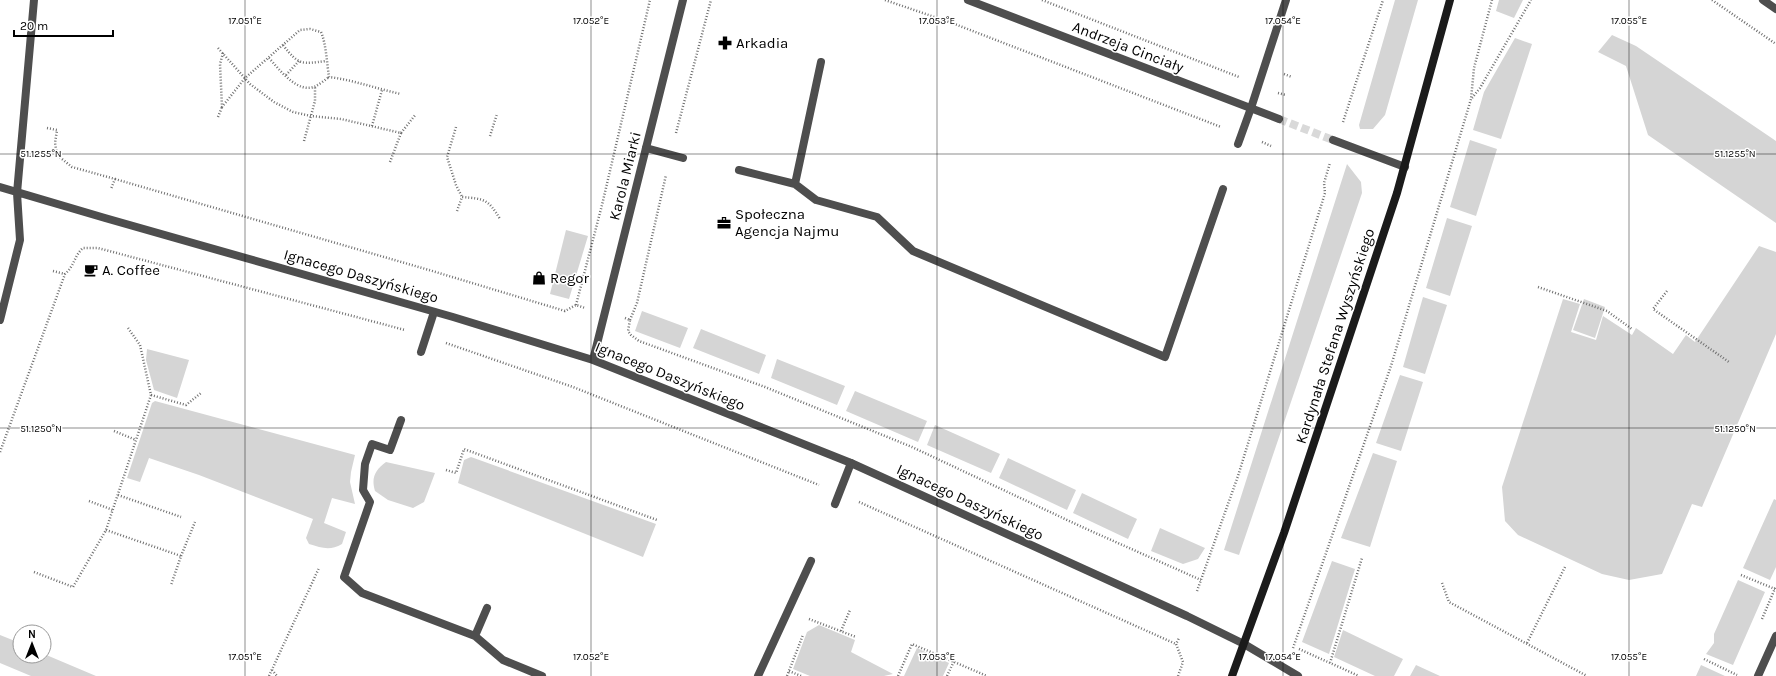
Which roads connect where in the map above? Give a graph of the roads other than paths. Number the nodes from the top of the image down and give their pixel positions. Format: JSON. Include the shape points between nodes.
{"nodes":[{"id":1,"x":34,"y":0,"type":"edge"},
{"id":2,"x":683,"y":0,"type":"edge"},
{"id":3,"x":968,"y":0,"type":"edge"},
{"id":4,"x":1286,"y":0,"type":"edge"},
{"id":5,"x":1450,"y":0,"type":"edge"},
{"id":6,"x":1763,"y":0,"type":"edge"},
{"id":7,"x":1776,"y":9,"type":"edge"},
{"id":8,"x":821,"y":62,"type":"dead end"},
{"id":9,"x":1251,"y":108,"type":"junction"},
{"id":10,"x":1279,"y":119,"type":"tunnel mouth"},
{"id":11,"x":1333,"y":140,"type":"tunnel mouth"},
{"id":12,"x":1238,"y":144,"type":"dead end"},
{"id":13,"x":646,"y":148,"type":"junction"},
{"id":14,"x":683,"y":158,"type":"dead end"},
{"id":15,"x":1405,"y":167,"type":"junction"},
{"id":16,"x":739,"y":170,"type":"dead end"},
{"id":17,"x":795,"y":184,"type":"junction"},
{"id":18,"x":0,"y":187,"type":"edge"},
{"id":19,"x":1223,"y":189,"type":"dead end"},
{"id":20,"x":17,"y":193,"type":"junction"},
{"id":21,"x":434,"y":312,"type":"junction"},
{"id":22,"x":0,"y":320,"type":"edge"},
{"id":23,"x":422,"y":352,"type":"dead end"},
{"id":24,"x":593,"y":360,"type":"junction"},
{"id":25,"x":401,"y":420,"type":"dead end"},
{"id":26,"x":852,"y":463,"type":"junction"},
{"id":27,"x":835,"y":504,"type":"dead end"},
{"id":28,"x":811,"y":561,"type":"dead end"},
{"id":29,"x":487,"y":608,"type":"dead end"},
{"id":30,"x":475,"y":636,"type":"junction"},
{"id":31,"x":1776,"y":636,"type":"edge"},
{"id":32,"x":1244,"y":644,"type":"junction"},
{"id":33,"x":542,"y":676,"type":"edge"},
{"id":34,"x":758,"y":676,"type":"edge"},
{"id":35,"x":1232,"y":676,"type":"edge"},
{"id":36,"x":1298,"y":676,"type":"edge"},
{"id":37,"x":1758,"y":676,"type":"edge"}],
"edges":[{"from":1,"to":20,"type":"street"},
{"from":2,"to":13,"type":"street","name":"Karola Miarki"},
{"from":3,"to":9,"type":"street","name":"Andrzeja Cinciały"},
{"from":4,"to":9,"type":"street"},
{"from":5,"to":15,"type":"main road","name":"Kardynała Stefana Wyszyńskiego"},
{"from":6,"to":7,"type":"street"},
{"from":8,"to":17,"type":"street"},
{"from":9,"to":10,"type":"street","name":"Andrzeja Cinciały"},
{"from":9,"to":12,"type":"street"},
{"from":11,"to":15,"type":"street"},
{"from":13,"to":14,"type":"street"},
{"from":13,"to":24,"type":"street","name":"Karola Miarki"},
{"from":15,"to":32,"type":"main road","name":"Kardynała Stefana Wyszyńskiego","via":[[1284,533]]},
{"from":16,"to":17,"type":"street"},
{"from":17,"to":19,"type":"street","via":[[816,200],[877,217],[913,251],[1165,358]]},
{"from":18,"to":20,"type":"street","name":"Ignacego Daszyńskiego"},
{"from":20,"to":21,"type":"street","name":"Ignacego Daszyńskiego"},
{"from":20,"to":22,"type":"street","via":[[20,240]]},
{"from":21,"to":23,"type":"street"},
{"from":21,"to":24,"type":"street","name":"Ignacego Daszyńskiego"},
{"from":24,"to":26,"type":"street","name":"Ignacego Daszyńskiego"},
{"from":25,"to":30,"type":"street","via":[[390,450],[372,444],[363,477],[363,490],[370,502],[344,577],[362,593]]},
{"from":26,"to":27,"type":"street"},
{"from":26,"to":32,"type":"street","name":"Ignacego Daszyńskiego"},
{"from":28,"to":34,"type":"street"},
{"from":29,"to":30,"type":"street"},
{"from":30,"to":33,"type":"street","via":[[503,660]]},
{"from":31,"to":37,"type":"street"},
{"from":32,"to":35,"type":"main road","name":"Kardynała Stefana Wyszyńskiego"},
{"from":32,"to":36,"type":"street","name":"Ignacego Daszyńskiego"}]}
